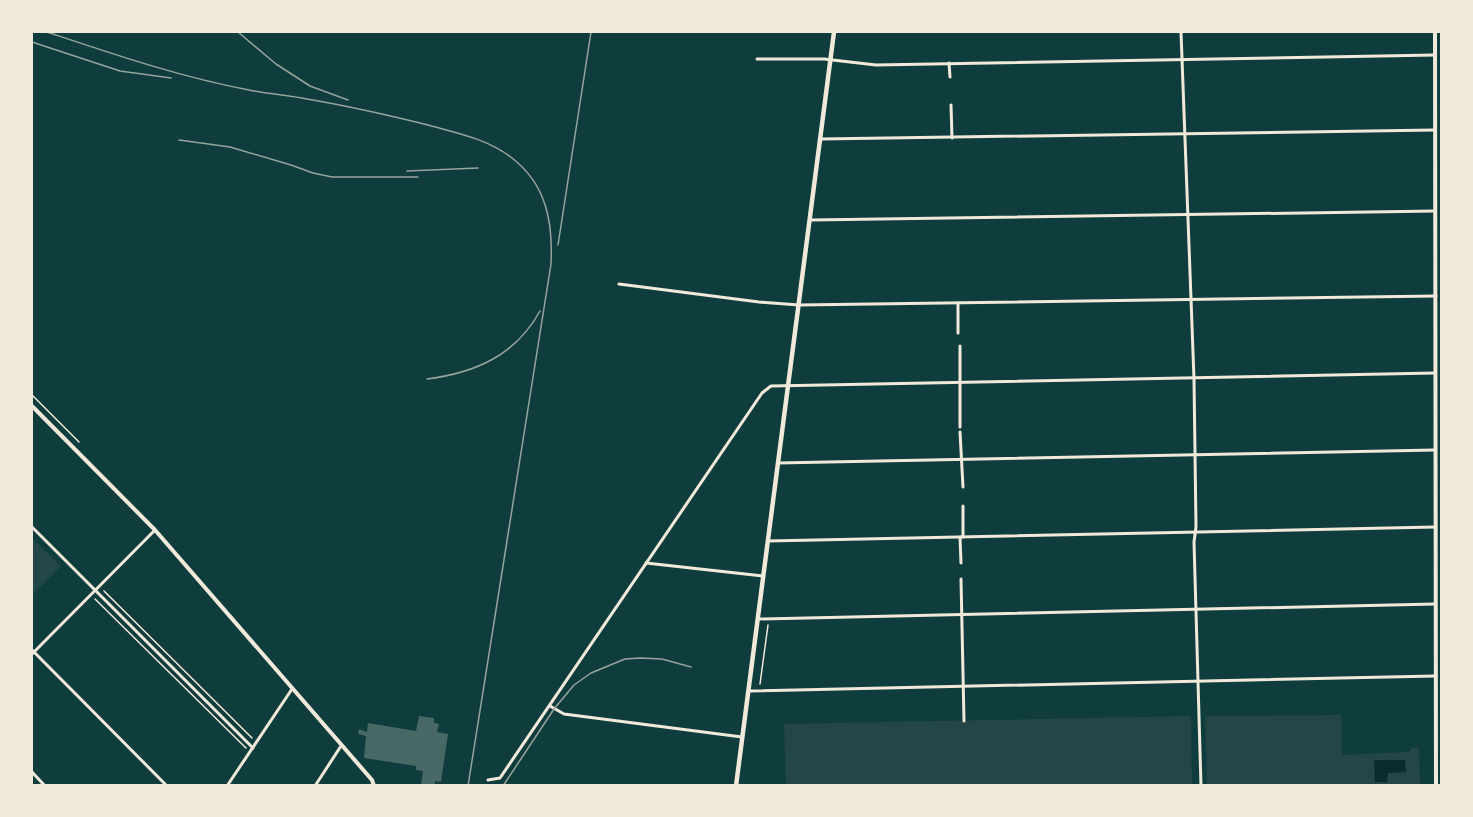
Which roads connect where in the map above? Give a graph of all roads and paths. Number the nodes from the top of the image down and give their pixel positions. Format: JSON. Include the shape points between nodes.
{"nodes":[{"id":1,"x":834,"y":32,"type":"edge"},
{"id":2,"x":1181,"y":32,"type":"edge"},
{"id":3,"x":1436,"y":32,"type":"edge"},
{"id":4,"x":1442,"y":52,"type":"edge"},
{"id":5,"x":1435,"y":53,"type":"junction"},
{"id":6,"x":758,"y":59,"type":"dead end"},
{"id":7,"x":831,"y":59,"type":"junction"},
{"id":8,"x":1182,"y":59,"type":"junction"},
{"id":9,"x":949,"y":63,"type":"junction"},
{"id":10,"x":950,"y":77,"type":"dead end"},
{"id":11,"x":951,"y":105,"type":"dead end"},
{"id":12,"x":1442,"y":127,"type":"edge"},
{"id":13,"x":1435,"y":129,"type":"junction"},
{"id":14,"x":1186,"y":134,"type":"junction"},
{"id":15,"x":952,"y":138,"type":"junction"},
{"id":16,"x":821,"y":139,"type":"junction"},
{"id":17,"x":1435,"y":196,"type":"junction"},
{"id":18,"x":1442,"y":196,"type":"edge"},
{"id":19,"x":1435,"y":211,"type":"junction"},
{"id":20,"x":1189,"y":214,"type":"junction"},
{"id":21,"x":810,"y":220,"type":"junction"},
{"id":22,"x":1436,"y":283,"type":"junction"},
{"id":23,"x":1442,"y":283,"type":"edge"},
{"id":24,"x":619,"y":284,"type":"dead end"},
{"id":25,"x":1436,"y":296,"type":"junction"},
{"id":26,"x":1191,"y":300,"type":"junction"},
{"id":27,"x":958,"y":303,"type":"junction"},
{"id":28,"x":799,"y":305,"type":"junction"},
{"id":29,"x":958,"y":333,"type":"dead end"},
{"id":30,"x":960,"y":346,"type":"dead end"},
{"id":31,"x":1436,"y":366,"type":"junction"},
{"id":32,"x":1442,"y":366,"type":"edge"},
{"id":33,"x":1436,"y":373,"type":"junction"},
{"id":34,"x":1194,"y":380,"type":"junction"},
{"id":35,"x":960,"y":384,"type":"junction"},
{"id":36,"x":788,"y":387,"type":"junction"},
{"id":37,"x":32,"y":395,"type":"edge"},
{"id":38,"x":32,"y":406,"type":"edge"},
{"id":39,"x":1436,"y":436,"type":"junction"},
{"id":40,"x":1442,"y":436,"type":"edge"},
{"id":41,"x":79,"y":442,"type":"dead end"},
{"id":42,"x":1436,"y":450,"type":"junction"},
{"id":43,"x":1195,"y":456,"type":"junction"},
{"id":44,"x":962,"y":460,"type":"junction"},
{"id":45,"x":778,"y":463,"type":"junction"},
{"id":46,"x":963,"y":487,"type":"dead end"},
{"id":47,"x":963,"y":506,"type":"dead end"},
{"id":48,"x":1435,"y":507,"type":"junction"},
{"id":49,"x":1442,"y":507,"type":"edge"},
{"id":50,"x":32,"y":527,"type":"edge"},
{"id":51,"x":1435,"y":527,"type":"junction"},
{"id":52,"x":155,"y":530,"type":"junction"},
{"id":53,"x":1195,"y":533,"type":"junction"},
{"id":54,"x":962,"y":537,"type":"junction"},
{"id":55,"x":768,"y":541,"type":"junction"},
{"id":56,"x":646,"y":563,"type":"junction"},
{"id":57,"x":961,"y":563,"type":"dead end"},
{"id":58,"x":763,"y":576,"type":"junction"},
{"id":59,"x":961,"y":579,"type":"dead end"},
{"id":60,"x":1435,"y":579,"type":"junction"},
{"id":61,"x":1442,"y":579,"type":"edge"},
{"id":62,"x":95,"y":591,"type":"junction"},
{"id":63,"x":104,"y":591,"type":"dead end"},
{"id":64,"x":95,"y":599,"type":"dead end"},
{"id":65,"x":1435,"y":604,"type":"junction"},
{"id":66,"x":1196,"y":610,"type":"junction"},
{"id":67,"x":962,"y":615,"type":"junction"},
{"id":68,"x":758,"y":619,"type":"junction"},
{"id":69,"x":768,"y":625,"type":"dead end"},
{"id":70,"x":32,"y":652,"type":"edge"},
{"id":71,"x":1435,"y":668,"type":"junction"},
{"id":72,"x":1442,"y":668,"type":"edge"},
{"id":73,"x":1435,"y":676,"type":"junction"},
{"id":74,"x":1198,"y":682,"type":"junction"},
{"id":75,"x":760,"y":684,"type":"dead end"},
{"id":76,"x":964,"y":687,"type":"junction"},
{"id":77,"x":292,"y":689,"type":"junction"},
{"id":78,"x":748,"y":691,"type":"junction"},
{"id":79,"x":549,"y":706,"type":"junction"},
{"id":80,"x":964,"y":721,"type":"dead end"},
{"id":81,"x":742,"y":737,"type":"junction"},
{"id":82,"x":253,"y":739,"type":"dead end"},
{"id":83,"x":342,"y":746,"type":"junction"},
{"id":84,"x":1436,"y":746,"type":"junction"},
{"id":85,"x":1442,"y":746,"type":"edge"},
{"id":86,"x":253,"y":748,"type":"junction"},
{"id":87,"x":246,"y":749,"type":"dead end"},
{"id":88,"x":32,"y":772,"type":"edge"},
{"id":89,"x":488,"y":780,"type":"dead end"},
{"id":90,"x":45,"y":786,"type":"edge"},
{"id":91,"x":167,"y":786,"type":"edge"},
{"id":92,"x":227,"y":786,"type":"edge"},
{"id":93,"x":315,"y":786,"type":"edge"},
{"id":94,"x":375,"y":786,"type":"edge"},
{"id":95,"x":736,"y":786,"type":"edge"},
{"id":96,"x":1201,"y":786,"type":"edge"},
{"id":97,"x":1436,"y":786,"type":"edge"}],
"edges":[{"from":1,"to":7,"type":"main road"},
{"from":2,"to":8,"type":"street"},
{"from":3,"to":5,"type":"street"},
{"from":4,"to":5,"type":"street"},
{"from":5,"to":8,"type":"street"},
{"from":5,"to":13,"type":"street"},
{"from":6,"to":7,"type":"street"},
{"from":7,"to":9,"type":"street","via":[[876,65]]},
{"from":7,"to":16,"type":"main road"},
{"from":8,"to":9,"type":"street"},
{"from":8,"to":14,"type":"street"},
{"from":9,"to":10,"type":"street"},
{"from":11,"to":15,"type":"street"},
{"from":12,"to":13,"type":"street"},
{"from":13,"to":14,"type":"street"},
{"from":13,"to":17,"type":"street"},
{"from":14,"to":15,"type":"street"},
{"from":14,"to":20,"type":"street"},
{"from":15,"to":16,"type":"street"},
{"from":16,"to":21,"type":"main road"},
{"from":17,"to":18,"type":"street"},
{"from":17,"to":19,"type":"street"},
{"from":19,"to":20,"type":"street"},
{"from":19,"to":22,"type":"street"},
{"from":20,"to":21,"type":"street"},
{"from":20,"to":26,"type":"street"},
{"from":21,"to":28,"type":"main road"},
{"from":22,"to":23,"type":"street"},
{"from":22,"to":25,"type":"street"},
{"from":24,"to":28,"type":"street"},
{"from":25,"to":26,"type":"street"},
{"from":25,"to":31,"type":"street"},
{"from":26,"to":27,"type":"street"},
{"from":26,"to":34,"type":"street"},
{"from":27,"to":28,"type":"street"},
{"from":27,"to":29,"type":"street"},
{"from":28,"to":36,"type":"main road"},
{"from":30,"to":35,"type":"street"},
{"from":31,"to":32,"type":"street"},
{"from":31,"to":33,"type":"street"},
{"from":33,"to":34,"type":"street"},
{"from":33,"to":39,"type":"street"},
{"from":34,"to":35,"type":"street"},
{"from":34,"to":43,"type":"street"},
{"from":35,"to":36,"type":"street"},
{"from":35,"to":44,"type":"street"},
{"from":36,"to":45,"type":"main road"},
{"from":36,"to":56,"type":"street","via":[[771,386],[762,393]]},
{"from":37,"to":41,"type":"path"},
{"from":38,"to":52,"type":"street"},
{"from":39,"to":40,"type":"street"},
{"from":39,"to":42,"type":"street"},
{"from":42,"to":43,"type":"street"},
{"from":42,"to":48,"type":"street"},
{"from":43,"to":44,"type":"street"},
{"from":43,"to":53,"type":"street"},
{"from":44,"to":45,"type":"street"},
{"from":44,"to":46,"type":"street"},
{"from":45,"to":55,"type":"main road"},
{"from":47,"to":54,"type":"street"},
{"from":48,"to":49,"type":"street"},
{"from":48,"to":51,"type":"street"},
{"from":50,"to":62,"type":"street"},
{"from":51,"to":53,"type":"street"},
{"from":51,"to":60,"type":"street"},
{"from":52,"to":62,"type":"street"},
{"from":52,"to":77,"type":"street"},
{"from":53,"to":54,"type":"street"},
{"from":53,"to":66,"type":"street"},
{"from":54,"to":55,"type":"street"},
{"from":54,"to":57,"type":"street"},
{"from":55,"to":58,"type":"main road"},
{"from":56,"to":58,"type":"street"},
{"from":56,"to":79,"type":"street"},
{"from":58,"to":68,"type":"main road"},
{"from":59,"to":67,"type":"street"},
{"from":60,"to":61,"type":"street"},
{"from":60,"to":65,"type":"street"},
{"from":62,"to":70,"type":"street"},
{"from":62,"to":86,"type":"street"},
{"from":63,"to":82,"type":"path"},
{"from":64,"to":87,"type":"path"},
{"from":65,"to":66,"type":"street"},
{"from":65,"to":71,"type":"street"},
{"from":66,"to":67,"type":"street"},
{"from":66,"to":74,"type":"street"},
{"from":67,"to":68,"type":"street"},
{"from":67,"to":76,"type":"street"},
{"from":68,"to":78,"type":"main road"},
{"from":69,"to":75,"type":"path"},
{"from":70,"to":91,"type":"street"},
{"from":71,"to":72,"type":"street"},
{"from":71,"to":73,"type":"street"},
{"from":73,"to":74,"type":"street"},
{"from":73,"to":84,"type":"street"},
{"from":74,"to":76,"type":"street"},
{"from":74,"to":96,"type":"street"},
{"from":76,"to":78,"type":"street"},
{"from":76,"to":80,"type":"street"},
{"from":77,"to":83,"type":"street"},
{"from":77,"to":86,"type":"street"},
{"from":78,"to":81,"type":"main road"},
{"from":79,"to":81,"type":"street","via":[[564,714]]},
{"from":79,"to":89,"type":"street","via":[[500,778]]},
{"from":81,"to":95,"type":"main road"},
{"from":83,"to":93,"type":"street"},
{"from":83,"to":94,"type":"street"},
{"from":84,"to":85,"type":"street"},
{"from":84,"to":97,"type":"street"},
{"from":86,"to":92,"type":"street"},
{"from":88,"to":90,"type":"street"}]}
